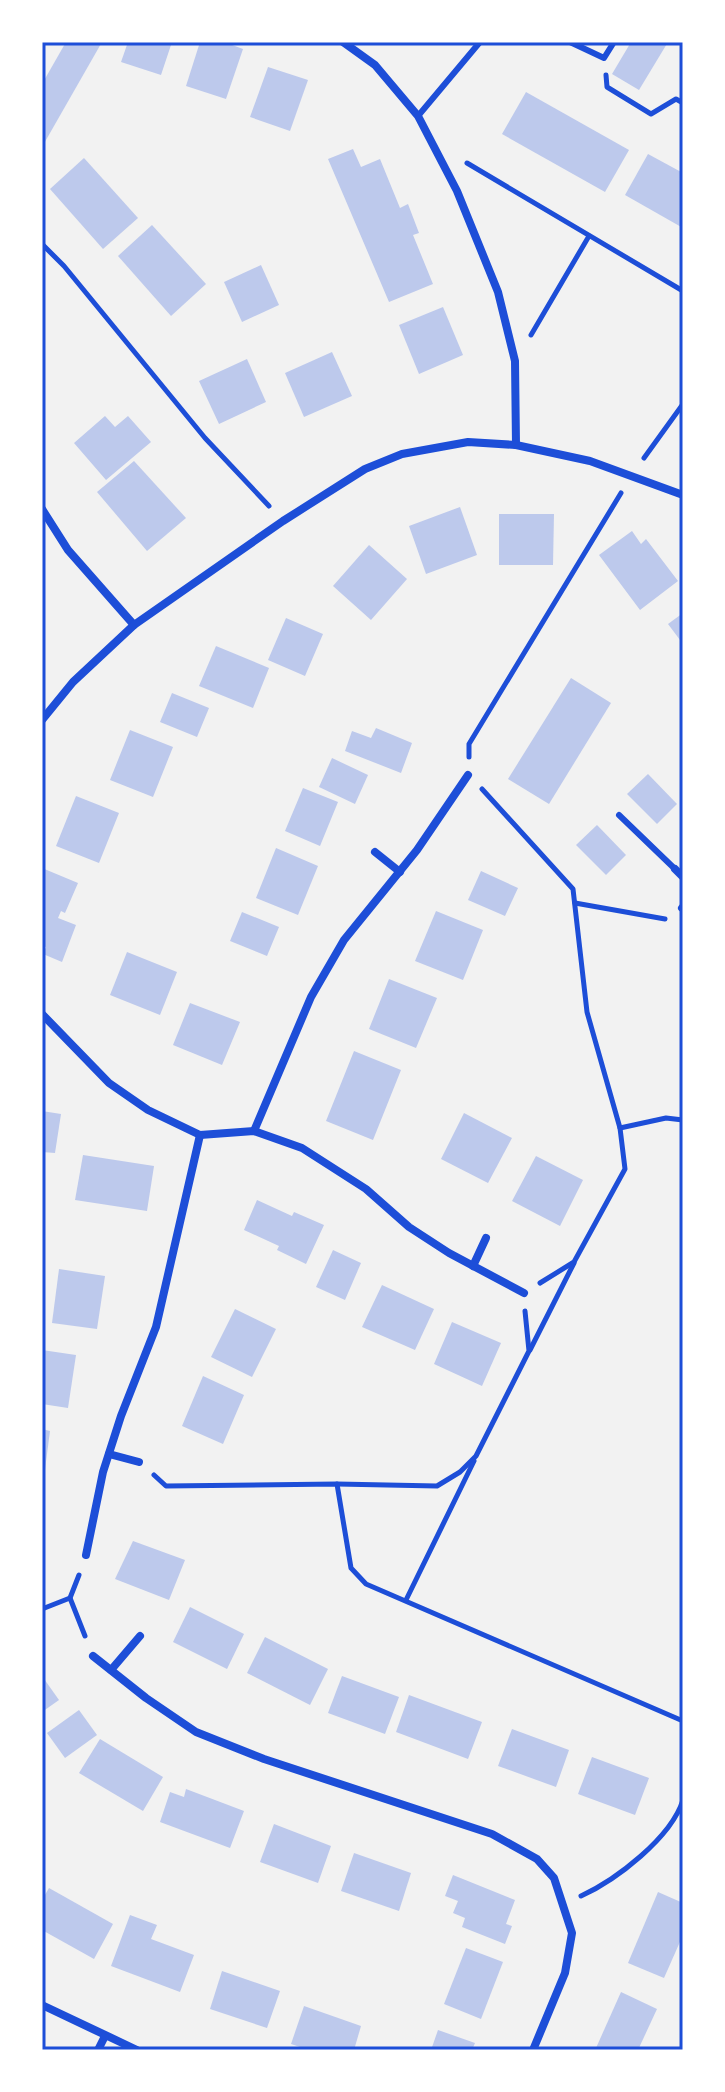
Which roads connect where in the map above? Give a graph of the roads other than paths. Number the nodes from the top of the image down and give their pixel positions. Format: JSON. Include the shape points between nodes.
{"nodes":[{"id":1,"x":343,"y":42,"type":"edge"},
{"id":2,"x":480,"y":42,"type":"edge"},
{"id":3,"x":570,"y":42,"type":"edge"},
{"id":4,"x":614,"y":42,"type":"edge"},
{"id":5,"x":418,"y":116,"type":"junction"},
{"id":6,"x":516,"y":445,"type":"junction"},
{"id":7,"x":683,"y":495,"type":"edge"},
{"id":8,"x":42,"y":509,"type":"edge"},
{"id":9,"x":134,"y":625,"type":"junction"},
{"id":10,"x":42,"y":720,"type":"edge"},
{"id":11,"x":468,"y":775,"type":"road end"},
{"id":12,"x":619,"y":815,"type":"dead end"},
{"id":13,"x":375,"y":852,"type":"dead end"},
{"id":14,"x":675,"y":869,"type":"joint"},
{"id":15,"x":400,"y":872,"type":"junction"},
{"id":16,"x":683,"y":877,"type":"edge"},
{"id":17,"x":42,"y":1014,"type":"edge"},
{"id":18,"x":254,"y":1131,"type":"junction"},
{"id":19,"x":200,"y":1135,"type":"junction"},
{"id":20,"x":486,"y":1238,"type":"dead end"},
{"id":21,"x":473,"y":1266,"type":"junction"},
{"id":22,"x":524,"y":1293,"type":"road end"},
{"id":23,"x":109,"y":1454,"type":"junction"},
{"id":24,"x":139,"y":1462,"type":"road end"},
{"id":25,"x":86,"y":1555,"type":"dead end"},
{"id":26,"x":140,"y":1636,"type":"dead end"},
{"id":27,"x":93,"y":1656,"type":"road end"},
{"id":28,"x":111,"y":1670,"type":"junction"},
{"id":29,"x":42,"y":2005,"type":"edge"},
{"id":30,"x":105,"y":2036,"type":"junction"},
{"id":31,"x":98,"y":2050,"type":"edge"},
{"id":32,"x":137,"y":2050,"type":"edge"},
{"id":33,"x":533,"y":2050,"type":"edge"}],
"edges":[{"from":1,"to":5,"type":"street","via":[[375,65]]},
{"from":2,"to":5,"type":"lane"},
{"from":3,"to":4,"type":"lane","via":[[604,58]]},
{"from":5,"to":6,"type":"street","via":[[457,191],[498,292],[515,361]]},
{"from":6,"to":7,"type":"street","via":[[590,461]]},
{"from":6,"to":9,"type":"street","via":[[468,442],[402,454],[365,469]]},
{"from":8,"to":9,"type":"street","via":[[68,550]]},
{"from":9,"to":10,"type":"street","via":[[73,682]]},
{"from":11,"to":15,"type":"street"},
{"from":12,"to":14,"type":"lane"},
{"from":13,"to":15,"type":"street"},
{"from":14,"to":16,"type":"street"},
{"from":15,"to":18,"type":"street","via":[[344,940],[311,997]]},
{"from":17,"to":19,"type":"street","via":[[109,1083],[148,1110]]},
{"from":18,"to":19,"type":"street"},
{"from":18,"to":21,"type":"street","via":[[302,1148],[366,1189],[409,1227]]},
{"from":19,"to":23,"type":"street","via":[[156,1327]]},
{"from":20,"to":21,"type":"street"},
{"from":21,"to":22,"type":"street"},
{"from":23,"to":24,"type":"street"},
{"from":23,"to":25,"type":"street"},
{"from":26,"to":28,"type":"street"},
{"from":27,"to":28,"type":"street"},
{"from":28,"to":33,"type":"street","via":[[196,1732],[492,1834],[537,1859],[554,1878],[572,1933],[565,1973]]},
{"from":29,"to":30,"type":"street"},
{"from":30,"to":31,"type":"street"},
{"from":30,"to":32,"type":"street"}]}
